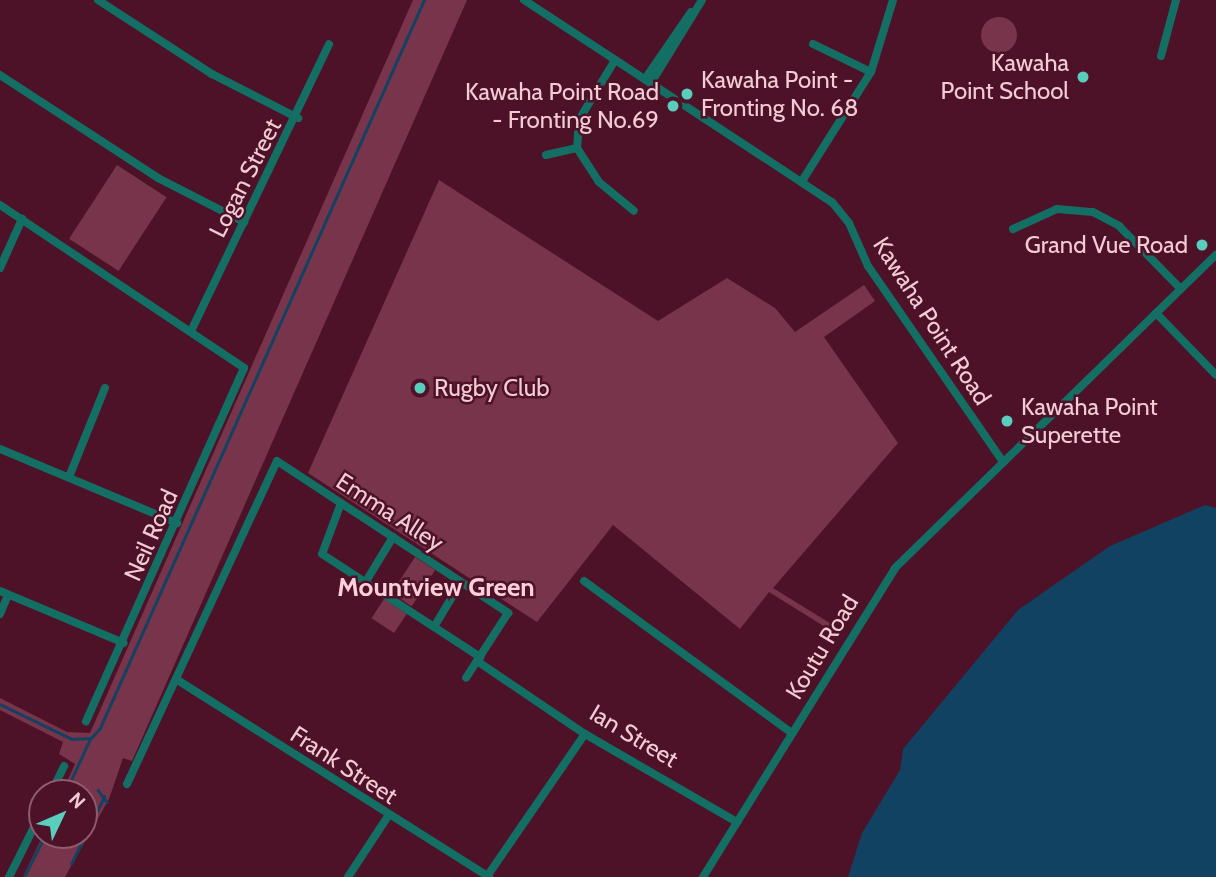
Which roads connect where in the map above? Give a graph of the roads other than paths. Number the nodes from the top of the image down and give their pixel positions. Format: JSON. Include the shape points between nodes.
{"nodes":[{"id":1,"x":98,"y":0,"type":"edge"},
{"id":2,"x":524,"y":0,"type":"edge"},
{"id":3,"x":701,"y":0,"type":"edge"},
{"id":4,"x":893,"y":0,"type":"edge"},
{"id":5,"x":1176,"y":0,"type":"edge"},
{"id":6,"x":329,"y":44,"type":"dead end"},
{"id":7,"x":813,"y":44,"type":"dead end"},
{"id":8,"x":1161,"y":56,"type":"dead end"},
{"id":9,"x":615,"y":60,"type":"junction"},
{"id":10,"x":871,"y":72,"type":"junction"},
{"id":11,"x":0,"y":75,"type":"edge"},
{"id":12,"x":648,"y":81,"type":"junction"},
{"id":13,"x":298,"y":118,"type":"junction"},
{"id":14,"x":577,"y":148,"type":"junction"},
{"id":15,"x":546,"y":155,"type":"dead end"},
{"id":16,"x":802,"y":181,"type":"junction"},
{"id":17,"x":0,"y":205,"type":"edge"},
{"id":18,"x":634,"y":211,"type":"dead end"},
{"id":19,"x":22,"y":219,"type":"junction"},
{"id":20,"x":244,"y":222,"type":"junction"},
{"id":21,"x":1013,"y":229,"type":"dead end"},
{"id":22,"x":1216,"y":255,"type":"edge"},
{"id":23,"x":0,"y":268,"type":"edge"},
{"id":24,"x":1181,"y":289,"type":"junction"},
{"id":25,"x":1156,"y":313,"type":"junction"},
{"id":26,"x":192,"y":329,"type":"junction"},
{"id":27,"x":1216,"y":375,"type":"edge"},
{"id":28,"x":106,"y":388,"type":"dead end"},
{"id":29,"x":0,"y":449,"type":"edge"},
{"id":30,"x":1003,"y":462,"type":"junction"},
{"id":31,"x":69,"y":477,"type":"junction"},
{"id":32,"x":341,"y":503,"type":"junction"},
{"id":33,"x":177,"y":523,"type":"junction"},
{"id":34,"x":393,"y":537,"type":"junction"},
{"id":35,"x":583,"y":581,"type":"dead end"},
{"id":36,"x":461,"y":582,"type":"junction"},
{"id":37,"x":365,"y":583,"type":"junction"},
{"id":38,"x":4,"y":593,"type":"edge"},
{"id":39,"x":0,"y":614,"type":"edge"},
{"id":40,"x":433,"y":627,"type":"junction"},
{"id":41,"x":124,"y":643,"type":"junction"},
{"id":42,"x":478,"y":659,"type":"junction"},
{"id":43,"x":466,"y":678,"type":"dead end"},
{"id":44,"x":179,"y":681,"type":"junction"},
{"id":45,"x":86,"y":721,"type":"dead end"},
{"id":46,"x":792,"y":733,"type":"junction"},
{"id":47,"x":585,"y":734,"type":"junction"},
{"id":48,"x":64,"y":766,"type":"dead end"},
{"id":49,"x":58,"y":779,"type":"edge"},
{"id":50,"x":127,"y":784,"type":"dead end"},
{"id":51,"x":388,"y":816,"type":"junction"},
{"id":52,"x":737,"y":822,"type":"junction"},
{"id":53,"x":28,"y":838,"type":"edge"},
{"id":54,"x":489,"y":876,"type":"edge"},
{"id":55,"x":9,"y":877,"type":"edge"},
{"id":56,"x":348,"y":877,"type":"edge"},
{"id":57,"x":703,"y":877,"type":"edge"}],
"edges":[{"from":1,"to":13,"type":"street","via":[[212,74]]},
{"from":2,"to":9,"type":"street","name":"Kawaha Point Road"},
{"from":3,"to":12,"type":"street"},
{"from":4,"to":10,"type":"street"},
{"from":5,"to":8,"type":"street"},
{"from":6,"to":13,"type":"street","name":"Logan Street"},
{"from":7,"to":10,"type":"street"},
{"from":9,"to":12,"type":"street","name":"Kawaha Point Road"},
{"from":9,"to":14,"type":"street","via":[[583,113]]},
{"from":10,"to":16,"type":"street"},
{"from":11,"to":20,"type":"street","via":[[158,178]]},
{"from":12,"to":16,"type":"street","name":"Kawaha Point Road"},
{"from":13,"to":20,"type":"street","name":"Logan Street"},
{"from":14,"to":15,"type":"street"},
{"from":14,"to":18,"type":"street","via":[[599,182]]},
{"from":16,"to":30,"type":"street","name":"Kawaha Point Road","via":[[841,211],[867,266]]},
{"from":17,"to":19,"type":"street"},
{"from":19,"to":23,"type":"street"},
{"from":19,"to":26,"type":"street"},
{"from":20,"to":26,"type":"street","name":"Logan Street"},
{"from":21,"to":24,"type":"street","via":[[1049,210],[1093,212],[1119,226]]},
{"from":22,"to":24,"type":"street"},
{"from":24,"to":25,"type":"street"},
{"from":25,"to":27,"type":"street"},
{"from":25,"to":30,"type":"street"},
{"from":26,"to":33,"type":"street","name":"Neil Road","via":[[243,363]]},
{"from":28,"to":31,"type":"street"},
{"from":29,"to":31,"type":"street"},
{"from":30,"to":46,"type":"street","name":"Koutu Road","via":[[895,568]]},
{"from":31,"to":33,"type":"street"},
{"from":32,"to":34,"type":"street","name":"Emma Alley"},
{"from":32,"to":37,"type":"street","name":"Ian Street","via":[[320,550]]},
{"from":32,"to":44,"type":"street","name":"Emma Alley","via":[[277,461]]},
{"from":33,"to":41,"type":"street","name":"Neil Road"},
{"from":34,"to":36,"type":"street","name":"Emma Alley"},
{"from":34,"to":37,"type":"street"},
{"from":35,"to":46,"type":"street"},
{"from":36,"to":40,"type":"street"},
{"from":36,"to":42,"type":"street","name":"Emma Alley","via":[[508,613]]},
{"from":37,"to":40,"type":"street","name":"Ian Street"},
{"from":38,"to":39,"type":"street"},
{"from":38,"to":41,"type":"street"},
{"from":40,"to":42,"type":"street","name":"Ian Street"},
{"from":41,"to":45,"type":"street","name":"Neil Road"},
{"from":42,"to":43,"type":"street"},
{"from":42,"to":47,"type":"street","name":"Ian Street"},
{"from":44,"to":50,"type":"street"},
{"from":44,"to":51,"type":"street","name":"Frank Street"},
{"from":46,"to":52,"type":"street","name":"Koutu Road"},
{"from":47,"to":52,"type":"street","name":"Ian Street"},
{"from":47,"to":54,"type":"street"},
{"from":48,"to":49,"type":"street"},
{"from":51,"to":54,"type":"street","name":"Frank Street"},
{"from":51,"to":56,"type":"street"},
{"from":52,"to":57,"type":"street","name":"Koutu Road"},
{"from":53,"to":55,"type":"street"}]}
